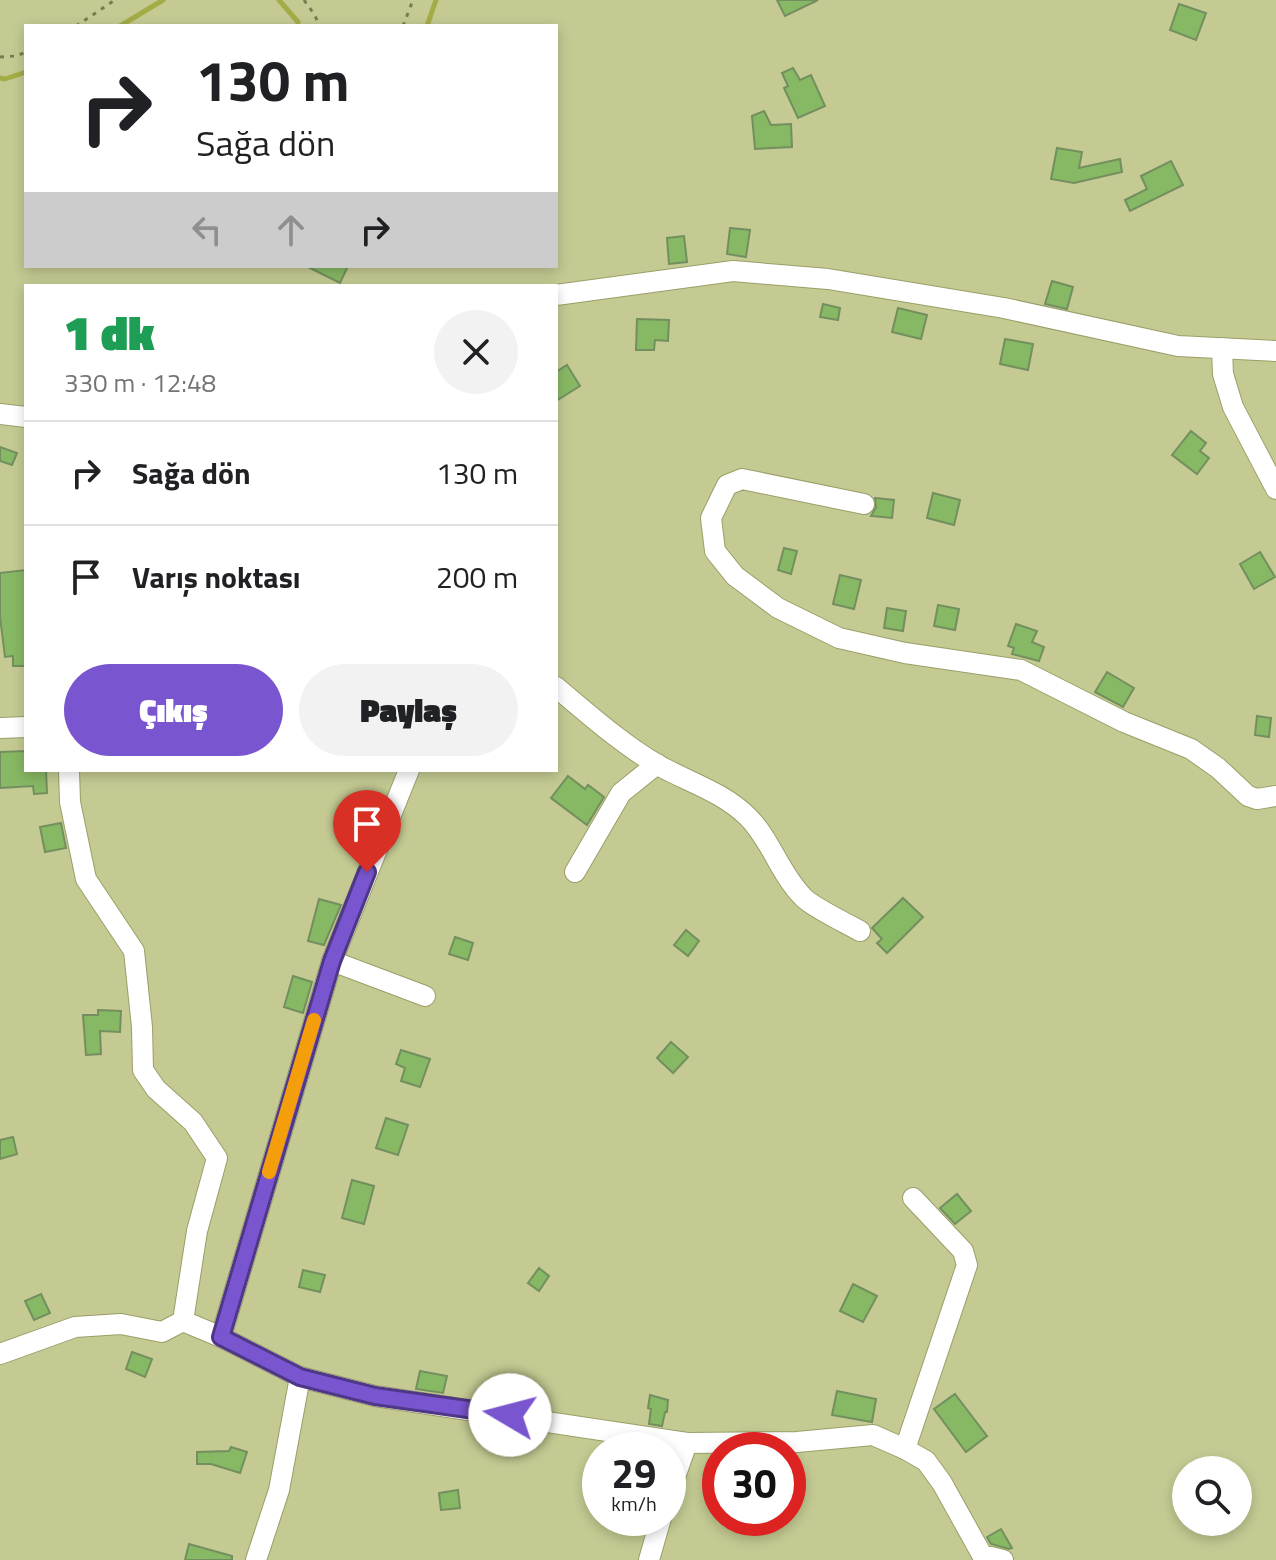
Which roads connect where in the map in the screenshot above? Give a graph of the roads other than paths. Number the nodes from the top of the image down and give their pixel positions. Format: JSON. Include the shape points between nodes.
{"nodes":[{"id":1,"x":558,"y":295,"type":"edge"},
{"id":2,"x":1222,"y":348,"type":"junction"},
{"id":3,"x":1276,"y":351,"type":"edge"},
{"id":4,"x":0,"y":414,"type":"edge"},
{"id":5,"x":24,"y":417,"type":"edge"},
{"id":6,"x":1276,"y":489,"type":"edge"},
{"id":7,"x":864,"y":504,"type":"dead end"},
{"id":8,"x":558,"y":689,"type":"edge"},
{"id":9,"x":24,"y":727,"type":"edge"},
{"id":10,"x":0,"y":728,"type":"edge"},
{"id":11,"x":657,"y":764,"type":"junction"},
{"id":12,"x":69,"y":772,"type":"edge"},
{"id":13,"x":408,"y":772,"type":"edge"},
{"id":14,"x":1276,"y":796,"type":"edge"},
{"id":15,"x":575,"y":872,"type":"dead end"},
{"id":16,"x":860,"y":931,"type":"dead end"},
{"id":17,"x":332,"y":961,"type":"junction"},
{"id":18,"x":425,"y":996,"type":"dead end"},
{"id":19,"x":913,"y":1198,"type":"dead end"},
{"id":20,"x":183,"y":1321,"type":"junction"},
{"id":21,"x":221,"y":1337,"type":"junction"},
{"id":22,"x":0,"y":1354,"type":"edge"},
{"id":23,"x":300,"y":1377,"type":"junction"},
{"id":24,"x":687,"y":1443,"type":"junction"},
{"id":25,"x":686,"y":1446,"type":"edge"},
{"id":26,"x":905,"y":1449,"type":"junction"},
{"id":27,"x":656,"y":1536,"type":"edge"},
{"id":28,"x":973,"y":1541,"type":"junction"},
{"id":29,"x":256,"y":1560,"type":"edge"},
{"id":30,"x":649,"y":1560,"type":"edge"},
{"id":31,"x":961,"y":1560,"type":"edge"},
{"id":32,"x":1003,"y":1560,"type":"edge"}],
"edges":[{"from":1,"to":2,"type":"street","via":[[733,271],[828,279],[1004,308],[1178,346]]},
{"from":2,"to":3,"type":"street"},
{"from":2,"to":6,"type":"street","via":[[1233,407]]},
{"from":4,"to":5,"type":"street"},
{"from":7,"to":14,"type":"street","via":[[742,479],[727,485],[711,518],[715,551],[735,576],[778,608],[839,638],[1021,670],[1191,749],[1248,796]]},
{"from":8,"to":11,"type":"street"},
{"from":9,"to":10,"type":"street"},
{"from":11,"to":15,"type":"street","via":[[621,793]]},
{"from":11,"to":16,"type":"street","via":[[724,798],[748,817],[804,899]]},
{"from":12,"to":20,"type":"street","via":[[86,879],[134,951],[143,1070],[193,1122],[217,1158],[197,1231]]},
{"from":13,"to":17,"type":"street"},
{"from":17,"to":18,"type":"street"},
{"from":17,"to":21,"type":"street"},
{"from":19,"to":26,"type":"street","via":[[963,1251],[967,1265]]},
{"from":20,"to":21,"type":"street"},
{"from":20,"to":22,"type":"street","via":[[162,1332],[121,1324],[75,1327]]},
{"from":21,"to":23,"type":"street"},
{"from":23,"to":24,"type":"street","via":[[375,1396]]},
{"from":23,"to":29,"type":"street","via":[[279,1490]]},
{"from":24,"to":25,"type":"street"},
{"from":24,"to":26,"type":"street","via":[[873,1435]]},
{"from":26,"to":28,"type":"street","via":[[926,1461]]},
{"from":27,"to":30,"type":"street"},
{"from":28,"to":31,"type":"street"},
{"from":28,"to":32,"type":"street","via":[[982,1555]]}]}
